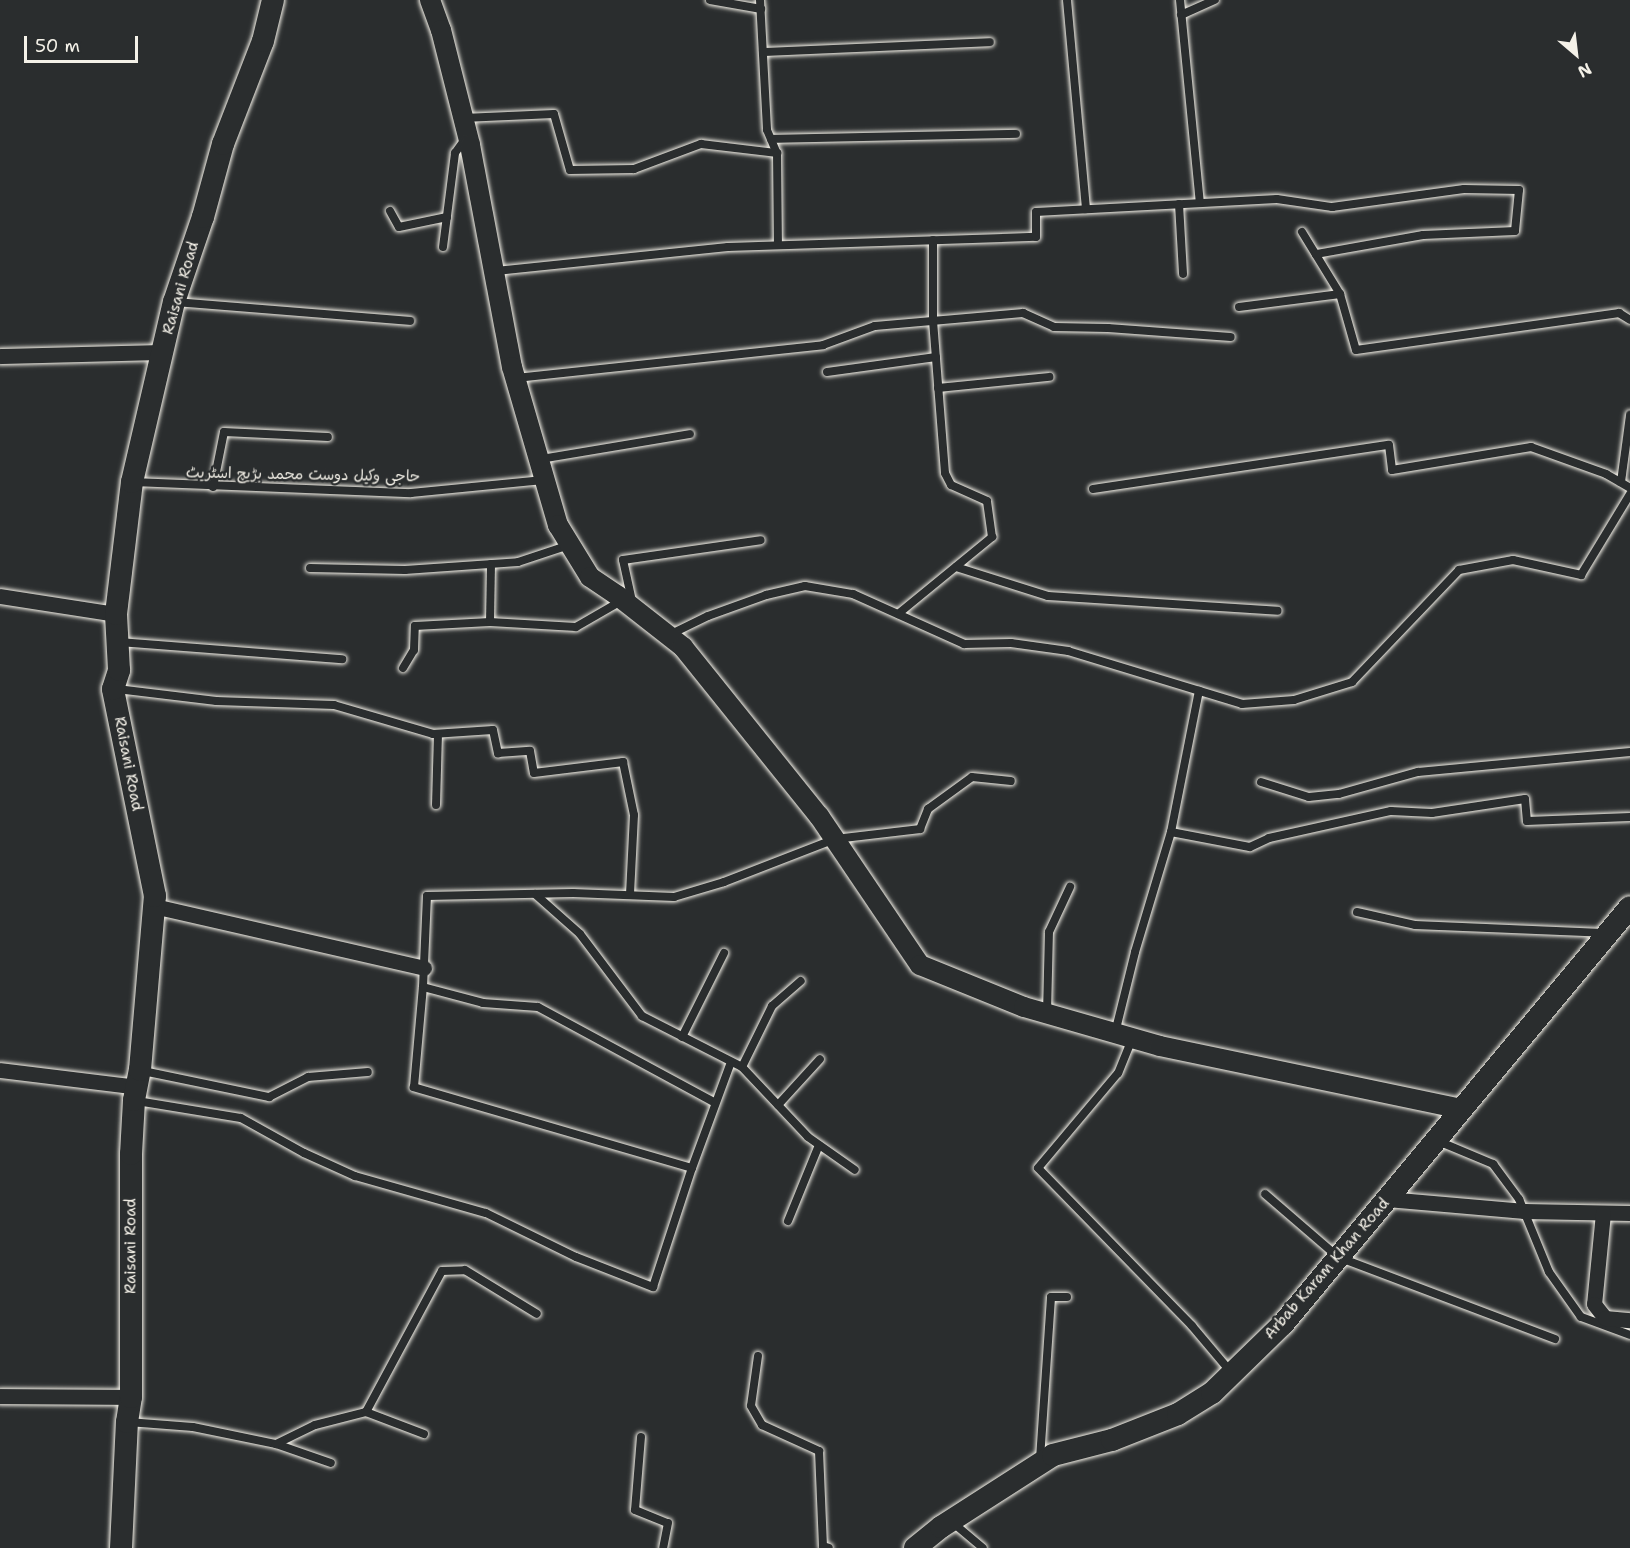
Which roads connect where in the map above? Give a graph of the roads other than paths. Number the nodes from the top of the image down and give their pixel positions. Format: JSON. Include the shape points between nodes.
{"nodes":[{"id":1,"x":273,"y":0,"type":"edge"},
{"id":2,"x":430,"y":0,"type":"edge"},
{"id":3,"x":710,"y":0,"type":"edge"},
{"id":4,"x":760,"y":0,"type":"edge"},
{"id":5,"x":1067,"y":0,"type":"edge"},
{"id":6,"x":1179,"y":0,"type":"edge"},
{"id":7,"x":1215,"y":0,"type":"edge"},
{"id":8,"x":761,"y":9,"type":"junction"},
{"id":9,"x":1181,"y":15,"type":"junction"},
{"id":10,"x":990,"y":42,"type":"dead end"},
{"id":11,"x":763,"y":51,"type":"junction"},
{"id":12,"x":465,"y":127,"type":"junction"},
{"id":13,"x":1016,"y":134,"type":"dead end"},
{"id":14,"x":771,"y":139,"type":"junction"},
{"id":15,"x":777,"y":153,"type":"junction"},
{"id":16,"x":1200,"y":203,"type":"junction"},
{"id":17,"x":1179,"y":204,"type":"junction"},
{"id":18,"x":1086,"y":209,"type":"junction"},
{"id":19,"x":390,"y":211,"type":"dead end"},
{"id":20,"x":447,"y":217,"type":"junction"},
{"id":21,"x":1302,"y":232,"type":"dead end"},
{"id":22,"x":933,"y":240,"type":"junction"},
{"id":23,"x":778,"y":245,"type":"junction"},
{"id":24,"x":443,"y":247,"type":"dead end"},
{"id":25,"x":1316,"y":254,"type":"junction"},
{"id":26,"x":494,"y":272,"type":"junction"},
{"id":27,"x":1183,"y":274,"type":"dead end"},
{"id":28,"x":1340,"y":294,"type":"junction"},
{"id":29,"x":174,"y":302,"type":"junction"},
{"id":30,"x":1239,"y":308,"type":"dead end"},
{"id":31,"x":1630,"y":320,"type":"edge"},
{"id":32,"x":410,"y":321,"type":"dead end"},
{"id":33,"x":933,"y":321,"type":"junction"},
{"id":34,"x":1231,"y":338,"type":"dead end"},
{"id":35,"x":163,"y":352,"type":"junction"},
{"id":36,"x":0,"y":356,"type":"edge"},
{"id":37,"x":936,"y":357,"type":"junction"},
{"id":38,"x":827,"y":372,"type":"dead end"},
{"id":39,"x":1049,"y":377,"type":"dead end"},
{"id":40,"x":515,"y":378,"type":"junction"},
{"id":41,"x":938,"y":388,"type":"junction"},
{"id":42,"x":1630,"y":415,"type":"edge"},
{"id":43,"x":690,"y":434,"type":"dead end"},
{"id":44,"x":328,"y":437,"type":"dead end"},
{"id":45,"x":539,"y":460,"type":"junction"},
{"id":46,"x":545,"y":480,"type":"junction"},
{"id":47,"x":132,"y":482,"type":"junction"},
{"id":48,"x":1621,"y":482,"type":"junction"},
{"id":49,"x":213,"y":487,"type":"junction"},
{"id":50,"x":1630,"y":488,"type":"edge"},
{"id":51,"x":1093,"y":489,"type":"dead end"},
{"id":52,"x":1630,"y":494,"type":"edge"},
{"id":53,"x":761,"y":540,"type":"dead end"},
{"id":54,"x":570,"y":545,"type":"junction"},
{"id":55,"x":491,"y":564,"type":"junction"},
{"id":56,"x":956,"y":567,"type":"junction"},
{"id":57,"x":310,"y":568,"type":"dead end"},
{"id":58,"x":0,"y":596,"type":"edge"},
{"id":59,"x":628,"y":604,"type":"junction"},
{"id":60,"x":1278,"y":611,"type":"dead end"},
{"id":61,"x":116,"y":614,"type":"junction"},
{"id":62,"x":898,"y":615,"type":"junction"},
{"id":63,"x":490,"y":622,"type":"junction"},
{"id":64,"x":668,"y":636,"type":"junction"},
{"id":65,"x":116,"y":642,"type":"junction"},
{"id":66,"x":342,"y":659,"type":"dead end"},
{"id":67,"x":404,"y":668,"type":"dead end"},
{"id":68,"x":113,"y":689,"type":"junction"},
{"id":69,"x":1199,"y":691,"type":"junction"},
{"id":70,"x":438,"y":734,"type":"junction"},
{"id":71,"x":1630,"y":752,"type":"edge"},
{"id":72,"x":1011,"y":781,"type":"dead end"},
{"id":73,"x":1261,"y":782,"type":"dead end"},
{"id":74,"x":436,"y":805,"type":"dead end"},
{"id":75,"x":1630,"y":817,"type":"edge"},
{"id":76,"x":1171,"y":832,"type":"junction"},
{"id":77,"x":835,"y":839,"type":"junction"},
{"id":78,"x":1070,"y":887,"type":"dead end"},
{"id":79,"x":535,"y":894,"type":"junction"},
{"id":80,"x":630,"y":895,"type":"junction"},
{"id":81,"x":154,"y":906,"type":"junction"},
{"id":82,"x":1630,"y":907,"type":"edge"},
{"id":83,"x":1357,"y":912,"type":"dead end"},
{"id":84,"x":1607,"y":933,"type":"junction"},
{"id":85,"x":724,"y":953,"type":"dead end"},
{"id":86,"x":424,"y":968,"type":"junction"},
{"id":87,"x":801,"y":981,"type":"dead end"},
{"id":88,"x":423,"y":987,"type":"junction"},
{"id":89,"x":1047,"y":1013,"type":"junction"},
{"id":90,"x":1124,"y":1035,"type":"junction"},
{"id":91,"x":682,"y":1037,"type":"junction"},
{"id":92,"x":820,"y":1059,"type":"dead end"},
{"id":93,"x":731,"y":1062,"type":"junction"},
{"id":94,"x":742,"y":1067,"type":"junction"},
{"id":95,"x":0,"y":1070,"type":"edge"},
{"id":96,"x":368,"y":1072,"type":"dead end"},
{"id":97,"x":138,"y":1086,"type":"junction"},
{"id":98,"x":714,"y":1101,"type":"junction"},
{"id":99,"x":778,"y":1105,"type":"junction"},
{"id":100,"x":1461,"y":1109,"type":"junction"},
{"id":101,"x":1435,"y":1140,"type":"junction"},
{"id":102,"x":819,"y":1145,"type":"junction"},
{"id":103,"x":692,"y":1168,"type":"junction"},
{"id":104,"x":855,"y":1170,"type":"dead end"},
{"id":105,"x":1265,"y":1194,"type":"dead end"},
{"id":106,"x":1387,"y":1199,"type":"junction"},
{"id":107,"x":1524,"y":1211,"type":"junction"},
{"id":108,"x":1603,"y":1213,"type":"junction"},
{"id":109,"x":1630,"y":1214,"type":"edge"},
{"id":110,"x":788,"y":1221,"type":"dead end"},
{"id":111,"x":1338,"y":1257,"type":"junction"},
{"id":112,"x":1067,"y":1297,"type":"dead end"},
{"id":113,"x":537,"y":1314,"type":"dead end"},
{"id":114,"x":1630,"y":1320,"type":"edge"},
{"id":115,"x":1630,"y":1335,"type":"edge"},
{"id":116,"x":1555,"y":1339,"type":"dead end"},
{"id":117,"x":758,"y":1356,"type":"dead end"},
{"id":118,"x":1232,"y":1373,"type":"junction"},
{"id":119,"x":0,"y":1396,"type":"edge"},
{"id":120,"x":131,"y":1397,"type":"junction"},
{"id":121,"x":366,"y":1412,"type":"junction"},
{"id":122,"x":127,"y":1422,"type":"junction"},
{"id":123,"x":424,"y":1434,"type":"dead end"},
{"id":124,"x":642,"y":1437,"type":"dead end"},
{"id":125,"x":276,"y":1444,"type":"junction"},
{"id":126,"x":331,"y":1463,"type":"dead end"},
{"id":127,"x":1040,"y":1463,"type":"junction"},
{"id":128,"x":951,"y":1521,"type":"junction"},
{"id":129,"x":121,"y":1548,"type":"edge"},
{"id":130,"x":663,"y":1548,"type":"edge"},
{"id":131,"x":829,"y":1548,"type":"edge"},
{"id":132,"x":915,"y":1548,"type":"edge"},
{"id":133,"x":983,"y":1548,"type":"edge"}],
"edges":[{"from":1,"to":29,"type":"main road","name":"Raisani Road"},
{"from":2,"to":12,"type":"street"},
{"from":3,"to":8,"type":"lane"},
{"from":4,"to":8,"type":"lane"},
{"from":5,"to":18,"type":"lane"},
{"from":6,"to":9,"type":"lane"},
{"from":7,"to":9,"type":"lane"},
{"from":8,"to":11,"type":"lane"},
{"from":9,"to":16,"type":"lane"},
{"from":10,"to":11,"type":"lane"},
{"from":11,"to":14,"type":"lane","via":[[767,130]]},
{"from":12,"to":15,"type":"lane","via":[[554,114],[570,170],[634,169],[701,144]]},
{"from":12,"to":20,"type":"lane","via":[[455,153]]},
{"from":12,"to":26,"type":"street"},
{"from":13,"to":14,"type":"lane"},
{"from":14,"to":15,"type":"lane"},
{"from":15,"to":23,"type":"lane"},
{"from":16,"to":17,"type":"lane"},
{"from":16,"to":25,"type":"lane","via":[[1277,198],[1332,207],[1464,189],[1519,190],[1515,231],[1423,235]]},
{"from":17,"to":18,"type":"lane"},
{"from":17,"to":27,"type":"lane"},
{"from":18,"to":22,"type":"lane","via":[[1036,212],[1036,237]]},
{"from":19,"to":20,"type":"lane","via":[[399,227]]},
{"from":20,"to":24,"type":"lane"},
{"from":21,"to":25,"type":"lane"},
{"from":22,"to":23,"type":"lane"},
{"from":22,"to":33,"type":"lane"},
{"from":23,"to":26,"type":"lane"},
{"from":25,"to":28,"type":"lane"},
{"from":26,"to":40,"type":"street"},
{"from":28,"to":30,"type":"lane"},
{"from":28,"to":31,"type":"lane","via":[[1356,350],[1620,313]]},
{"from":29,"to":32,"type":"lane"},
{"from":29,"to":35,"type":"main road","name":"Raisani Road"},
{"from":33,"to":34,"type":"lane","via":[[1023,313],[1054,327]]},
{"from":33,"to":37,"type":"lane"},
{"from":33,"to":40,"type":"lane","via":[[875,326],[823,345]]},
{"from":35,"to":36,"type":"street"},
{"from":35,"to":47,"type":"main road","name":"Raisani Road"},
{"from":37,"to":38,"type":"lane"},
{"from":37,"to":41,"type":"lane"},
{"from":39,"to":41,"type":"lane"},
{"from":40,"to":45,"type":"street"},
{"from":41,"to":56,"type":"lane","via":[[945,473],[951,485],[987,501],[992,537]]},
{"from":42,"to":48,"type":"lane"},
{"from":43,"to":45,"type":"lane"},
{"from":44,"to":49,"type":"lane","via":[[224,432]]},
{"from":45,"to":46,"type":"street"},
{"from":46,"to":49,"type":"lane","name":"حاجی وکیل دوست محمد بڑیچ اسٹریٹ","via":[[411,493]]},
{"from":46,"to":54,"type":"street","via":[[558,525]]},
{"from":47,"to":49,"type":"lane","name":"حاجی وکیل دوست محمد بڑیچ اسٹریٹ"},
{"from":47,"to":61,"type":"main road","name":"Raisani Road"},
{"from":48,"to":50,"type":"lane"},
{"from":48,"to":51,"type":"lane","via":[[1531,447],[1392,470],[1389,445]]},
{"from":52,"to":69,"type":"lane","via":[[1581,574],[1513,560],[1459,570],[1352,682],[1294,700],[1242,704]]},
{"from":53,"to":59,"type":"lane","via":[[623,560]]},
{"from":54,"to":55,"type":"lane","via":[[518,562]]},
{"from":54,"to":59,"type":"street","via":[[590,577]]},
{"from":55,"to":57,"type":"lane","via":[[405,570]]},
{"from":55,"to":63,"type":"lane"},
{"from":56,"to":60,"type":"lane","via":[[1048,596]]},
{"from":56,"to":62,"type":"lane"},
{"from":58,"to":61,"type":"street"},
{"from":59,"to":63,"type":"lane","via":[[576,627]]},
{"from":59,"to":64,"type":"street"},
{"from":61,"to":65,"type":"main road","name":"Raisani Road"},
{"from":62,"to":64,"type":"lane","via":[[853,594],[805,586],[708,616]]},
{"from":62,"to":69,"type":"lane","via":[[964,644],[1011,643],[1068,651]]},
{"from":63,"to":67,"type":"lane","via":[[415,626],[414,650]]},
{"from":64,"to":77,"type":"street","via":[[683,647]]},
{"from":65,"to":66,"type":"lane"},
{"from":65,"to":68,"type":"main road","name":"Raisani Road","via":[[119,670]]},
{"from":68,"to":70,"type":"lane","via":[[216,701],[334,705]]},
{"from":68,"to":81,"type":"main road","name":"Raisani Road"},
{"from":69,"to":76,"type":"lane"},
{"from":70,"to":74,"type":"lane"},
{"from":70,"to":80,"type":"lane","via":[[493,730],[498,753],[530,751],[534,773],[623,762],[634,815]]},
{"from":71,"to":73,"type":"lane","via":[[1418,772],[1339,794],[1309,797]]},
{"from":72,"to":77,"type":"lane","via":[[972,777],[928,809],[920,829]]},
{"from":75,"to":76,"type":"lane","via":[[1527,821],[1525,799],[1431,813],[1391,810],[1269,838],[1250,847]]},
{"from":76,"to":90,"type":"lane"},
{"from":77,"to":80,"type":"lane","via":[[674,897]]},
{"from":77,"to":89,"type":"street","via":[[920,964]]},
{"from":78,"to":89,"type":"lane","via":[[1048,932]]},
{"from":79,"to":80,"type":"lane"},
{"from":79,"to":86,"type":"lane","via":[[427,896]]},
{"from":79,"to":91,"type":"lane","via":[[580,934],[642,1016]]},
{"from":81,"to":86,"type":"street"},
{"from":81,"to":97,"type":"main road","name":"Raisani Road"},
{"from":82,"to":84,"type":"main road","name":"Arbab Karam Khan Road"},
{"from":83,"to":84,"type":"lane","via":[[1415,925]]},
{"from":84,"to":100,"type":"main road","name":"Arbab Karam Khan Road"},
{"from":85,"to":91,"type":"lane"},
{"from":86,"to":88,"type":"lane"},
{"from":87,"to":94,"type":"lane","via":[[772,1006]]},
{"from":88,"to":98,"type":"lane","via":[[483,1003],[538,1007]]},
{"from":88,"to":103,"type":"lane","via":[[414,1087]]},
{"from":89,"to":90,"type":"street"},
{"from":90,"to":100,"type":"street"},
{"from":90,"to":118,"type":"lane","via":[[1118,1073],[1038,1168],[1192,1326]]},
{"from":91,"to":93,"type":"lane"},
{"from":92,"to":99,"type":"lane"},
{"from":93,"to":94,"type":"lane"},
{"from":93,"to":98,"type":"lane"},
{"from":94,"to":99,"type":"lane"},
{"from":95,"to":97,"type":"street"},
{"from":96,"to":97,"type":"lane","via":[[308,1077],[269,1097]]},
{"from":97,"to":103,"type":"lane","via":[[241,1118],[355,1176],[486,1213],[576,1257],[653,1287]]},
{"from":97,"to":120,"type":"main road","name":"Raisani Road","via":[[131,1154]]},
{"from":98,"to":103,"type":"lane"},
{"from":99,"to":102,"type":"lane"},
{"from":100,"to":101,"type":"main road","name":"Arbab Karam Khan Road"},
{"from":101,"to":106,"type":"main road","name":"Arbab Karam Khan Road"},
{"from":101,"to":107,"type":"lane","via":[[1493,1164]]},
{"from":102,"to":104,"type":"lane"},
{"from":102,"to":110,"type":"lane"},
{"from":105,"to":111,"type":"lane"},
{"from":106,"to":107,"type":"street"},
{"from":106,"to":111,"type":"main road","name":"Arbab Karam Khan Road"},
{"from":107,"to":108,"type":"street"},
{"from":107,"to":115,"type":"lane","via":[[1549,1272],[1581,1317]]},
{"from":108,"to":109,"type":"street"},
{"from":108,"to":114,"type":"street","via":[[1594,1304],[1605,1318]]},
{"from":111,"to":116,"type":"lane"},
{"from":111,"to":118,"type":"main road","name":"Arbab Karam Khan Road","via":[[1283,1324]]},
{"from":112,"to":127,"type":"lane","via":[[1051,1297]]},
{"from":113,"to":121,"type":"lane","via":[[465,1270],[442,1271]]},
{"from":117,"to":131,"type":"lane","via":[[751,1406],[762,1425],[819,1451],[823,1546]]},
{"from":118,"to":127,"type":"main road","name":"Arbab Karam Khan Road","via":[[1212,1393],[1178,1414],[1112,1440],[1053,1455]]},
{"from":119,"to":120,"type":"street"},
{"from":120,"to":122,"type":"main road","name":"Raisani Road"},
{"from":121,"to":123,"type":"lane"},
{"from":121,"to":125,"type":"lane","via":[[315,1425]]},
{"from":122,"to":125,"type":"lane","via":[[193,1427]]},
{"from":122,"to":129,"type":"main road","name":"Raisani Road"},
{"from":124,"to":130,"type":"lane","via":[[634,1510],[668,1523]]},
{"from":125,"to":126,"type":"lane"},
{"from":127,"to":128,"type":"main road","name":"Arbab Karam Khan Road"},
{"from":128,"to":132,"type":"main road","name":"Arbab Karam Khan Road"},
{"from":128,"to":133,"type":"lane"}]}
